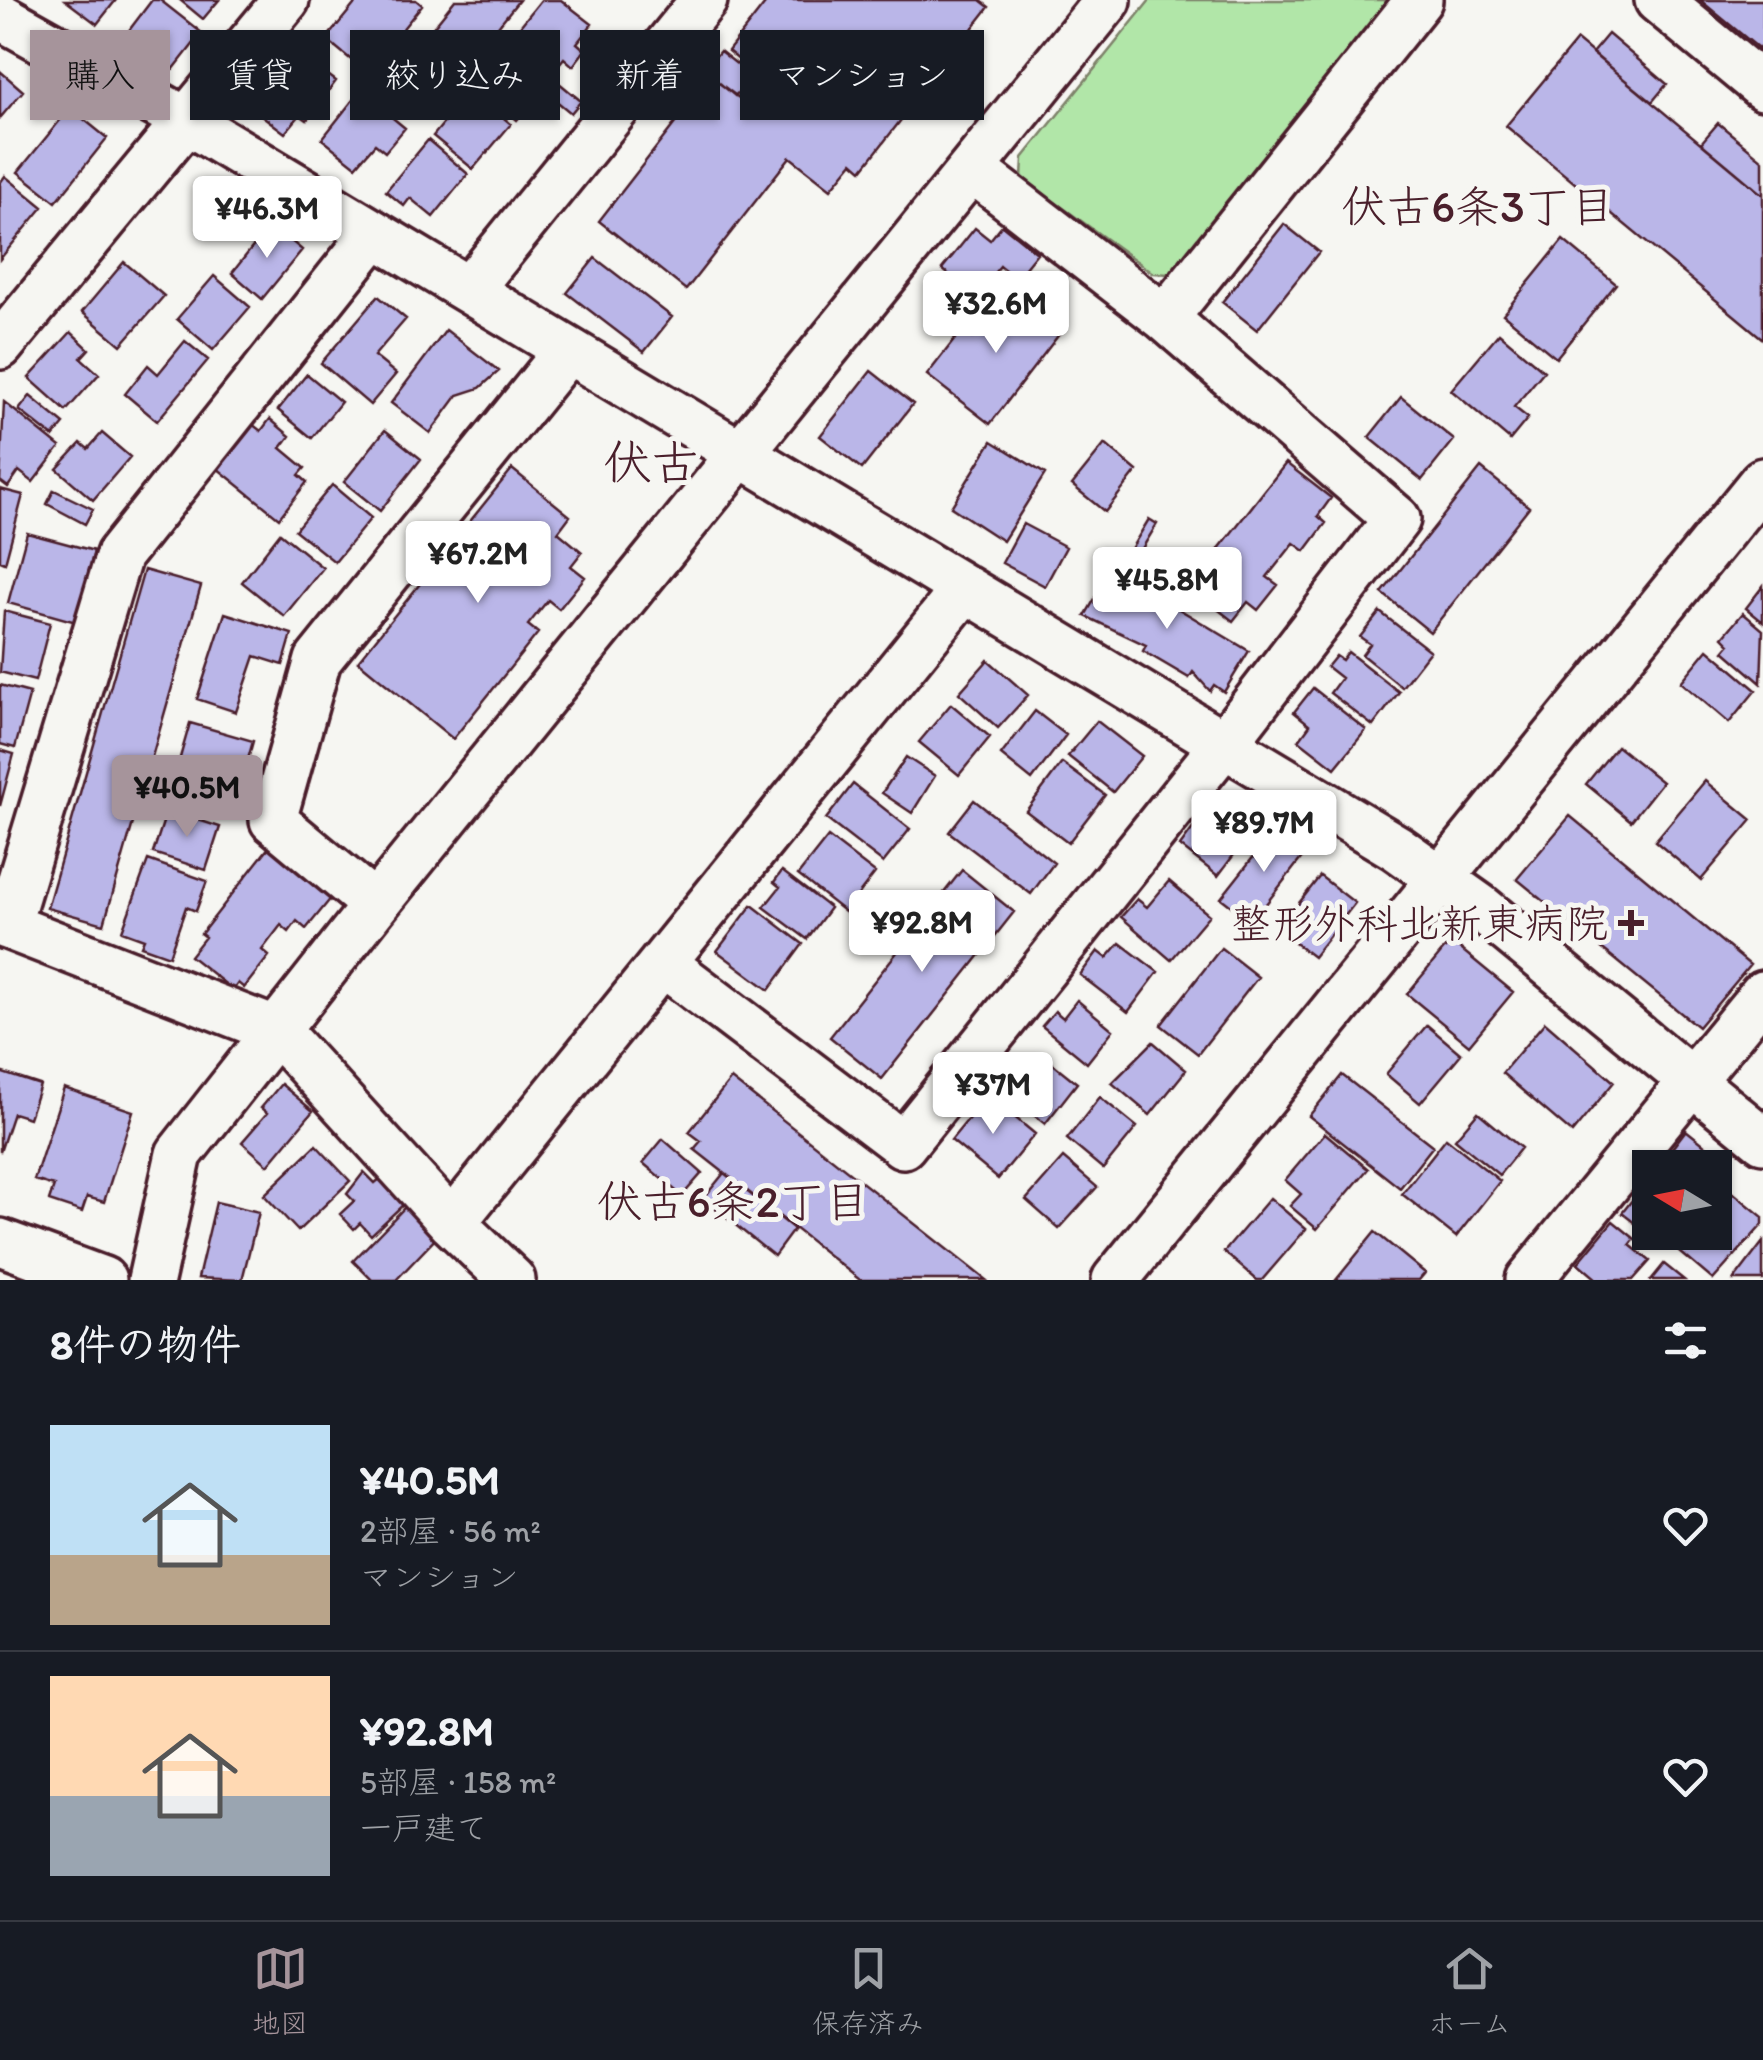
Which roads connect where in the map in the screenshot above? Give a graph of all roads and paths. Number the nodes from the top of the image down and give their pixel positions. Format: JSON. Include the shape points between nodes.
{"nodes":[{"id":1,"x":286,"y":0,"type":"edge"},
{"id":2,"x":704,"y":0,"type":"edge"},
{"id":3,"x":1108,"y":0,"type":"edge"},
{"id":4,"x":1419,"y":0,"type":"edge"},
{"id":5,"x":1658,"y":0,"type":"edge"},
{"id":6,"x":0,"y":16,"type":"edge"},
{"id":7,"x":1763,"y":86,"type":"edge"},
{"id":8,"x":187,"y":121,"type":"junction"},
{"id":9,"x":972,"y":168,"type":"junction"},
{"id":10,"x":374,"y":234,"type":"junction"},
{"id":11,"x":469,"y":290,"type":"junction"},
{"id":12,"x":1165,"y":318,"type":"junction"},
{"id":13,"x":0,"y":346,"type":"edge"},
{"id":14,"x":568,"y":350,"type":"junction"},
{"id":15,"x":739,"y":453,"type":"junction"},
{"id":16,"x":1763,"y":481,"type":"edge"},
{"id":17,"x":964,"y":590,"type":"junction"},
{"id":18,"x":1223,"y":746,"type":"junction"},
{"id":19,"x":1439,"y":879,"type":"junction"},
{"id":20,"x":375,"y":904,"type":"junction"},
{"id":21,"x":3,"y":925,"type":"edge"},
{"id":22,"x":664,"y":964,"type":"junction"},
{"id":23,"x":1763,"y":994,"type":"edge"},
{"id":24,"x":276,"y":1032,"type":"junction"},
{"id":25,"x":1692,"y":1082,"type":"junction"},
{"id":26,"x":1763,"y":1140,"type":"edge"},
{"id":27,"x":452,"y":1224,"type":"junction"},
{"id":28,"x":0,"y":1242,"type":"edge"},
{"id":29,"x":103,"y":1280,"type":"edge"},
{"id":30,"x":151,"y":1280,"type":"edge"},
{"id":31,"x":512,"y":1280,"type":"edge"},
{"id":32,"x":1116,"y":1280,"type":"edge"},
{"id":33,"x":1528,"y":1280,"type":"edge"}],
"edges":[{"from":1,"to":8,"type":"street"},
{"from":2,"to":11,"type":"street"},
{"from":3,"to":9,"type":"street"},
{"from":4,"to":12,"type":"street"},
{"from":5,"to":7,"type":"street"},
{"from":6,"to":8,"type":"street"},
{"from":8,"to":10,"type":"street"},
{"from":8,"to":13,"type":"street"},
{"from":9,"to":12,"type":"street"},
{"from":9,"to":15,"type":"street"},
{"from":10,"to":11,"type":"street"},
{"from":10,"to":21,"type":"street","via":[[119,555]]},
{"from":11,"to":14,"type":"street"},
{"from":12,"to":18,"type":"street","via":[[1397,519]]},
{"from":14,"to":15,"type":"street"},
{"from":14,"to":20,"type":"street","via":[[318,660],[273,820]]},
{"from":15,"to":17,"type":"street"},
{"from":15,"to":20,"type":"street"},
{"from":16,"to":19,"type":"street"},
{"from":17,"to":18,"type":"street"},
{"from":17,"to":22,"type":"street"},
{"from":18,"to":19,"type":"street"},
{"from":18,"to":22,"type":"street","via":[[903,1144]]},
{"from":19,"to":25,"type":"street"},
{"from":19,"to":32,"type":"street"},
{"from":20,"to":24,"type":"street"},
{"from":21,"to":24,"type":"street"},
{"from":22,"to":27,"type":"street"},
{"from":23,"to":25,"type":"street"},
{"from":24,"to":27,"type":"street"},
{"from":24,"to":30,"type":"street","via":[[179,1154]]},
{"from":25,"to":26,"type":"street"},
{"from":25,"to":33,"type":"street"},
{"from":27,"to":31,"type":"street"},
{"from":28,"to":29,"type":"street"}]}
